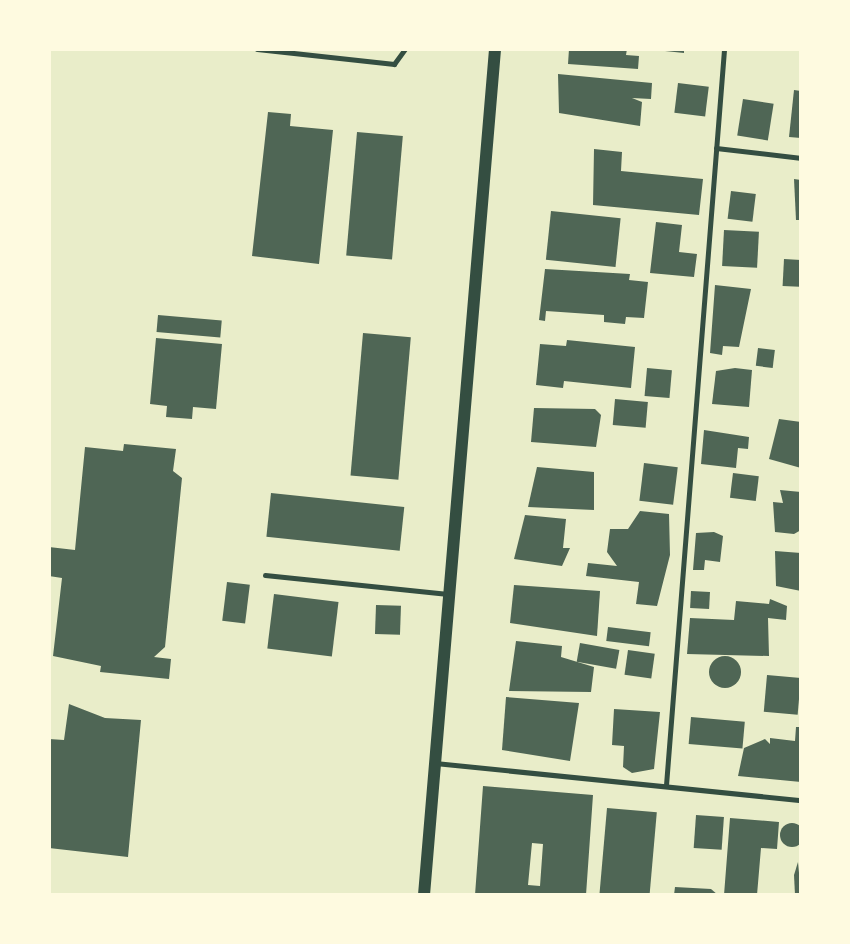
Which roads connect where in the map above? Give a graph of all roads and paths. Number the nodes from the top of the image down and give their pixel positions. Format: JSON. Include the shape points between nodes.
{"nodes":[{"id":1,"x":257,"y":49,"type":"edge"},
{"id":2,"x":405,"y":49,"type":"edge"},
{"id":3,"x":495,"y":49,"type":"edge"},
{"id":4,"x":724,"y":49,"type":"edge"},
{"id":5,"x":716,"y":148,"type":"junction"},
{"id":6,"x":801,"y":158,"type":"edge"},
{"id":7,"x":265,"y":575,"type":"dead end"},
{"id":8,"x":448,"y":594,"type":"junction"},
{"id":9,"x":434,"y":763,"type":"junction"},
{"id":10,"x":666,"y":785,"type":"junction"},
{"id":11,"x":801,"y":800,"type":"edge"},
{"id":12,"x":424,"y":895,"type":"edge"}],
"edges":[{"from":1,"to":2,"type":"lane","via":[[394,64]]},
{"from":3,"to":8,"type":"street"},
{"from":4,"to":5,"type":"lane"},
{"from":5,"to":6,"type":"lane"},
{"from":5,"to":10,"type":"lane"},
{"from":7,"to":8,"type":"lane"},
{"from":8,"to":9,"type":"street"},
{"from":9,"to":10,"type":"lane"},
{"from":9,"to":12,"type":"street"},
{"from":10,"to":11,"type":"lane"}]}
